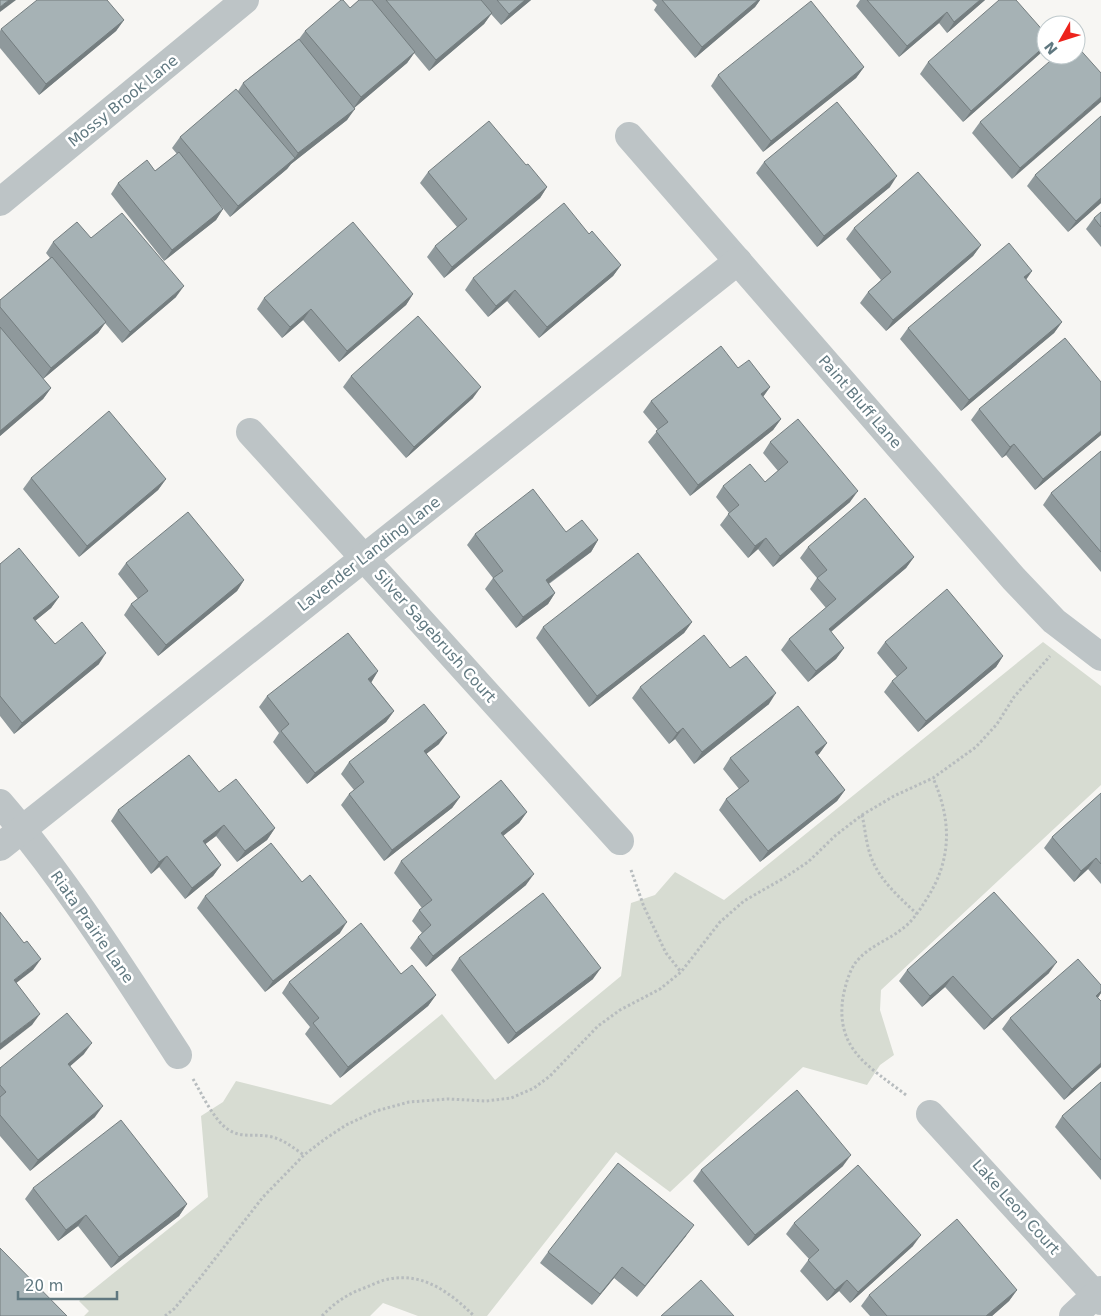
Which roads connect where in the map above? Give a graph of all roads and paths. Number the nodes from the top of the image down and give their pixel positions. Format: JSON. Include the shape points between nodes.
{"nodes":[{"id":1,"x":234,"y":3,"type":"edge"},
{"id":2,"x":628,"y":136,"type":"dead end"},
{"id":3,"x":1,"y":199,"type":"edge"},
{"id":4,"x":738,"y":261,"type":"junction"},
{"id":5,"x":250,"y":432,"type":"dead end"},
{"id":6,"x":364,"y":558,"type":"junction"},
{"id":7,"x":1070,"y":634,"type":"junction"},
{"id":8,"x":1101,"y":657,"type":"edge"},
{"id":9,"x":933,"y":778,"type":"junction"},
{"id":10,"x":0,"y":803,"type":"edge"},
{"id":11,"x":862,"y":815,"type":"junction"},
{"id":12,"x":23,"y":829,"type":"junction"},
{"id":13,"x":620,"y":841,"type":"joint"},
{"id":14,"x":0,"y":847,"type":"edge"},
{"id":15,"x":917,"y":914,"type":"junction"},
{"id":16,"x":681,"y":972,"type":"junction"},
{"id":17,"x":178,"y":1055,"type":"joint"},
{"id":18,"x":930,"y":1114,"type":"joint"},
{"id":19,"x":304,"y":1155,"type":"junction"},
{"id":20,"x":1099,"y":1296,"type":"edge"},
{"id":21,"x":165,"y":1316,"type":"edge"},
{"id":22,"x":322,"y":1316,"type":"edge"},
{"id":23,"x":474,"y":1316,"type":"edge"},
{"id":24,"x":1074,"y":1316,"type":"edge"}],
"edges":[{"from":1,"to":3,"type":"street","name":"Mossy Brook Lane"},
{"from":2,"to":4,"type":"street","name":"Paint Bluff Lane"},
{"from":4,"to":6,"type":"street","name":"Lavender Landing Lane"},
{"from":4,"to":7,"type":"street","name":"Paint Bluff Lane","via":[[1014,579]]},
{"from":5,"to":6,"type":"street","name":"Silver Sagebrush Court"},
{"from":6,"to":12,"type":"street","name":"Lavender Landing Lane"},
{"from":6,"to":13,"type":"street","name":"Silver Sagebrush Court"},
{"from":7,"to":8,"type":"street","name":"Paint Bluff Lane"},
{"from":7,"to":9,"type":"path","via":[[1014,697],[997,724],[976,747]]},
{"from":9,"to":11,"type":"path"},
{"from":9,"to":15,"type":"path","via":[[946,821],[947,848],[931,893]]},
{"from":10,"to":12,"type":"street","name":"Riata Prairie Lane"},
{"from":11,"to":15,"type":"path","via":[[870,854],[881,877]]},
{"from":11,"to":16,"type":"path","via":[[808,862],[738,906],[720,922]]},
{"from":12,"to":14,"type":"street","name":"Lavender Landing Lane"},
{"from":12,"to":17,"type":"street","name":"Riata Prairie Lane","via":[[94,928]]},
{"from":13,"to":16,"type":"path","via":[[644,907],[666,953]]},
{"from":15,"to":18,"type":"path","via":[[855,963],[845,987],[841,1013],[844,1034],[854,1052]]},
{"from":16,"to":19,"type":"path","via":[[660,989],[598,1026],[550,1076],[534,1088],[511,1098],[486,1101],[409,1102],[346,1126]]},
{"from":17,"to":19,"type":"path","via":[[220,1123],[229,1131],[285,1141]]},
{"from":18,"to":20,"type":"street","name":"Lake Leon Court"},
{"from":19,"to":21,"type":"path","via":[[263,1197],[200,1278]]},
{"from":20,"to":24,"type":"street"},
{"from":22,"to":23,"type":"path","via":[[333,1304],[359,1290],[389,1279],[412,1278],[447,1291]]}]}
